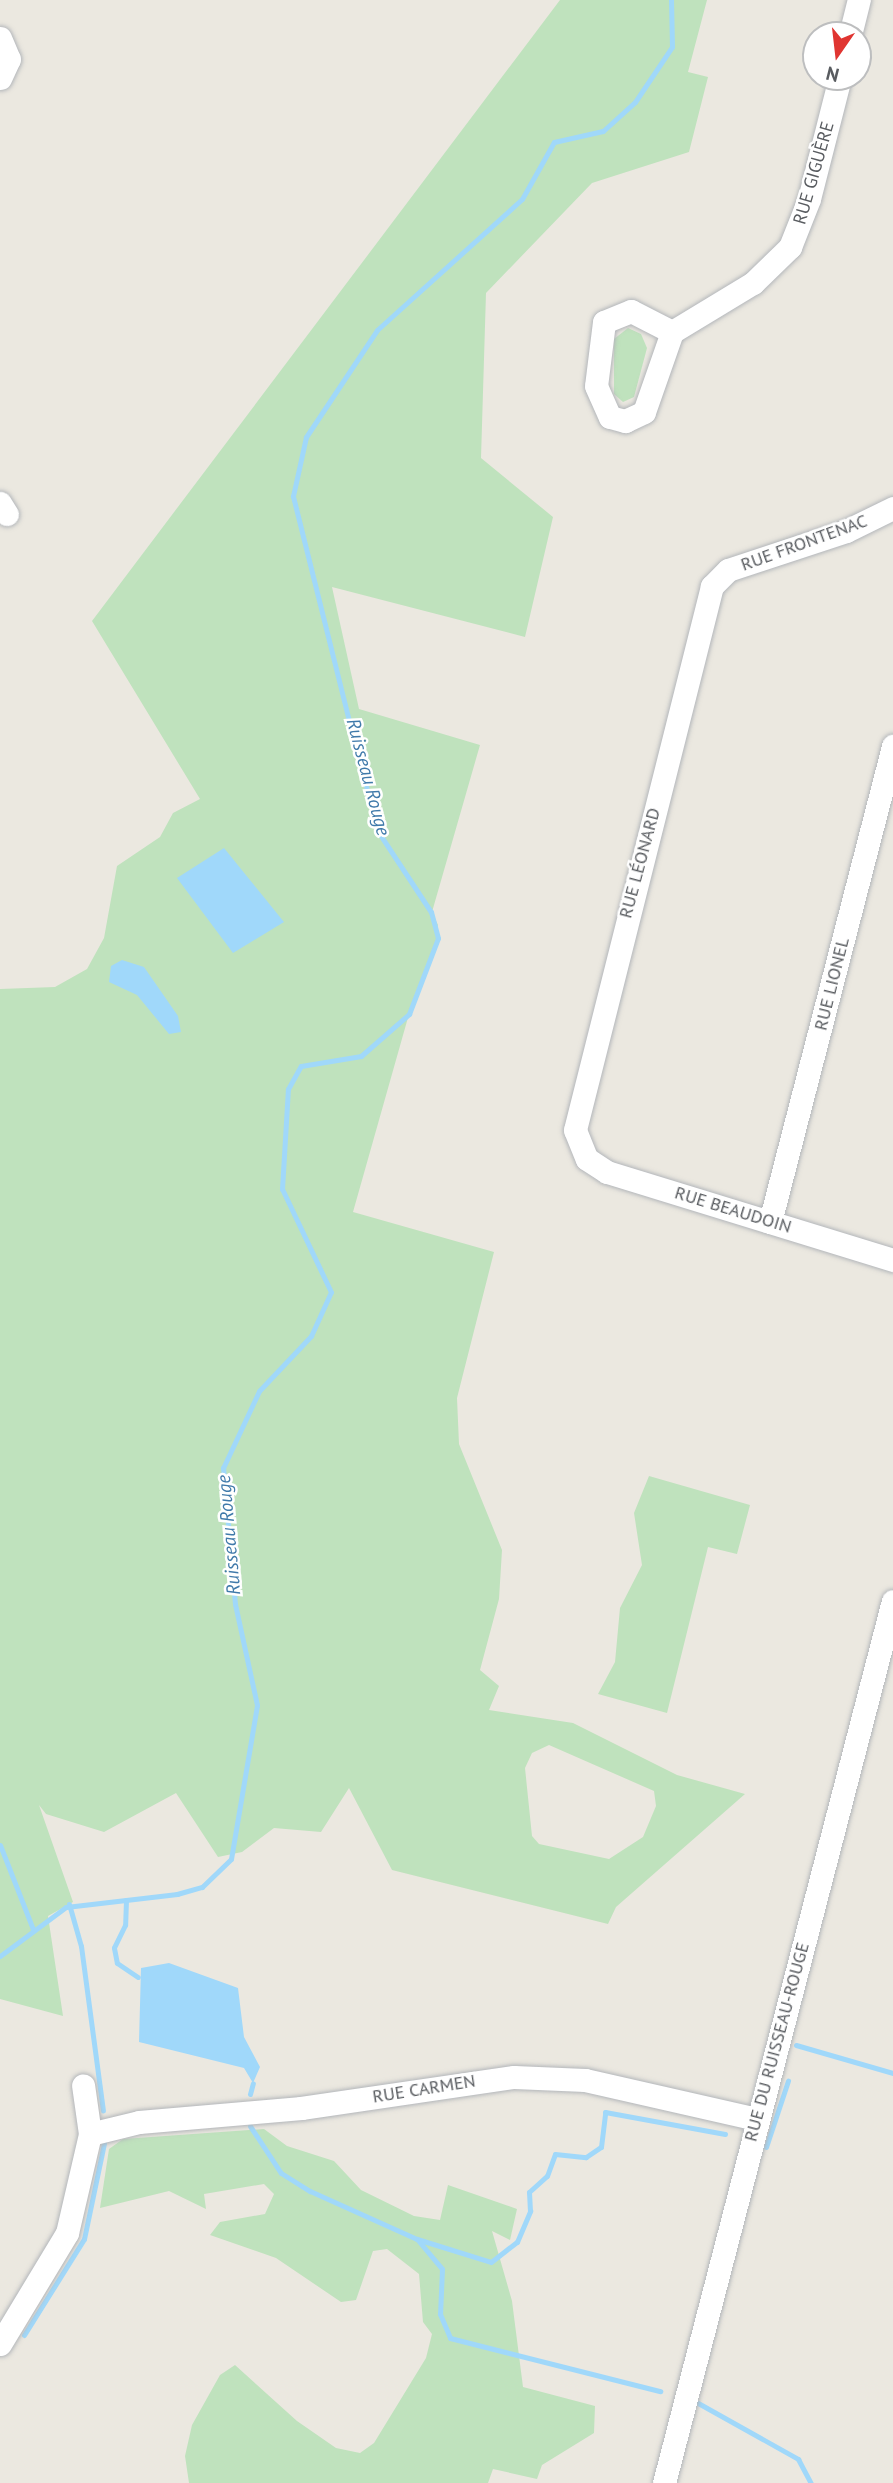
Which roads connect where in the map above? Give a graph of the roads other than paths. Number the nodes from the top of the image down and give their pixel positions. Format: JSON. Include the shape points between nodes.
{"nodes":[{"id":1,"x":859,"y":0,"type":"edge"},
{"id":2,"x":854,"y":21,"type":"edge"},
{"id":3,"x":0,"y":38,"type":"edge"},
{"id":4,"x":0,"y":78,"type":"edge"},
{"id":5,"x":836,"y":91,"type":"edge"},
{"id":6,"x":672,"y":332,"type":"junction"},
{"id":7,"x":893,"y":508,"type":"edge"},
{"id":8,"x":716,"y":580,"type":"joint"},
{"id":9,"x":893,"y":746,"type":"edge"},
{"id":10,"x":580,"y":1148,"type":"joint"},
{"id":11,"x":770,"y":1222,"type":"junction"},
{"id":12,"x":893,"y":1260,"type":"edge"},
{"id":13,"x":893,"y":1601,"type":"edge"},
{"id":14,"x":83,"y":2085,"type":"dead end"},
{"id":15,"x":757,"y":2119,"type":"junction"},
{"id":16,"x":90,"y":2134,"type":"junction"},
{"id":17,"x":0,"y":2344,"type":"edge"},
{"id":18,"x":664,"y":2483,"type":"edge"}],
"edges":[{"from":1,"to":2,"type":"street"},
{"from":3,"to":4,"type":"street","via":[[9,59]]},
{"from":5,"to":6,"type":"street","name":"RUE GIGUÈRE","via":[[809,199],[790,247],[761,278]]},
{"from":6,"to":6,"type":"street","via":[[646,408],[633,419],[610,417],[596,386],[604,322],[631,311]]},
{"from":7,"to":8,"type":"street","name":"RUE FRONTENAC"},
{"from":8,"to":10,"type":"street","name":"RUE LÉONARD","via":[[578,1105]]},
{"from":9,"to":11,"type":"street","name":"RUE LIONEL"},
{"from":10,"to":11,"type":"street","name":"RUE BEAUDOIN","via":[[607,1172]]},
{"from":11,"to":12,"type":"street","name":"RUE BEAUDOIN"},
{"from":13,"to":15,"type":"street","name":"RUE DU RUISSEAU-ROUGE"},
{"from":14,"to":16,"type":"street"},
{"from":15,"to":16,"type":"street","name":"RUE CARMEN","via":[[585,2080],[514,2077],[301,2108],[139,2122]]},
{"from":15,"to":18,"type":"street","name":"RUE DU RUISSEAU-ROUGE"},
{"from":16,"to":17,"type":"street","via":[[67,2233]]}]}
